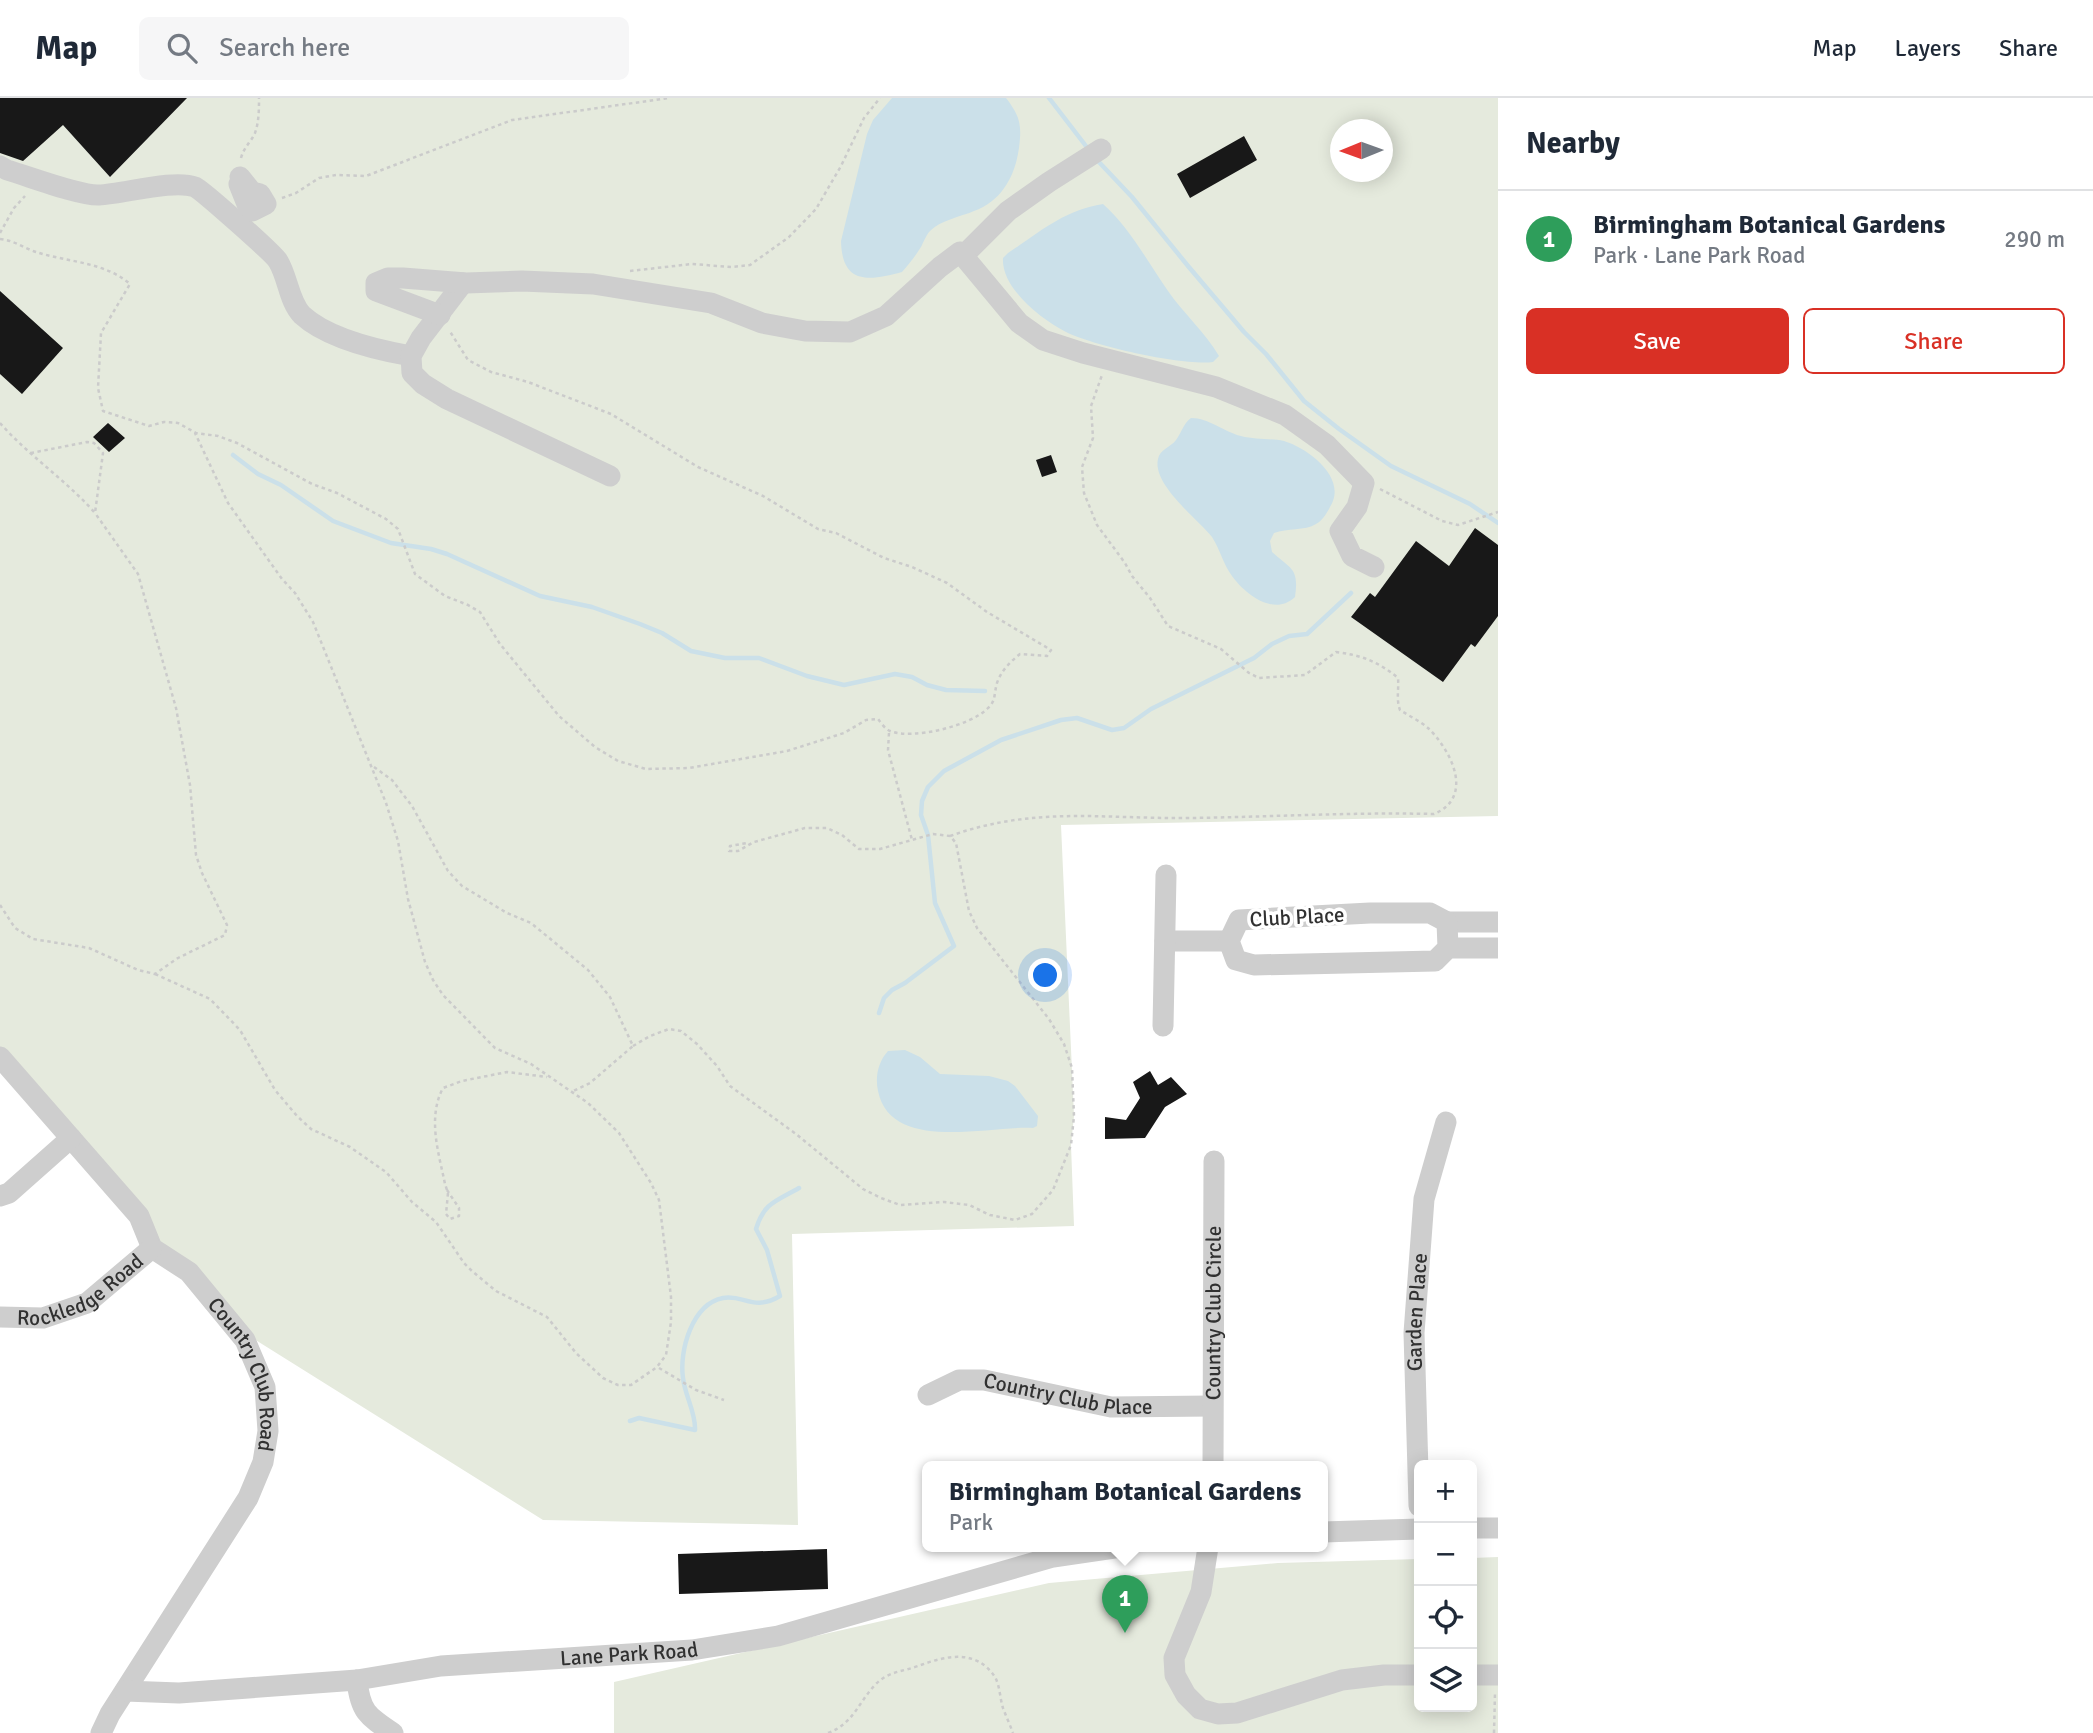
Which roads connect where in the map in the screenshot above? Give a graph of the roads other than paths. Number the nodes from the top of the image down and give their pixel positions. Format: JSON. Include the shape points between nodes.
{"nodes":[{"id":1,"x":1101,"y":149,"type":"dead end"},
{"id":2,"x":0,"y":166,"type":"edge"},
{"id":3,"x":239,"y":180,"type":"road end"},
{"id":4,"x":266,"y":204,"type":"road end"},
{"id":5,"x":963,"y":256,"type":"junction"},
{"id":6,"x":463,"y":283,"type":"junction"},
{"id":7,"x":440,"y":315,"type":"junction"},
{"id":8,"x":411,"y":356,"type":"junction"},
{"id":9,"x":610,"y":476,"type":"dead end"},
{"id":10,"x":1374,"y":567,"type":"dead end"},
{"id":11,"x":1166,"y":874,"type":"dead end"},
{"id":12,"x":1447,"y":922,"type":"junction"},
{"id":13,"x":1494,"y":922,"type":"edge"},
{"id":14,"x":1165,"y":941,"type":"junction"},
{"id":15,"x":1229,"y":941,"type":"junction"},
{"id":16,"x":1494,"y":947,"type":"edge"},
{"id":17,"x":1448,"y":948,"type":"junction"},
{"id":18,"x":1163,"y":1026,"type":"dead end"},
{"id":19,"x":0,"y":1056,"type":"edge"},
{"id":20,"x":1446,"y":1122,"type":"dead end"},
{"id":21,"x":71,"y":1138,"type":"junction"},
{"id":22,"x":1214,"y":1161,"type":"dead end"},
{"id":23,"x":0,"y":1196,"type":"edge"},
{"id":24,"x":152,"y":1248,"type":"junction"},
{"id":25,"x":0,"y":1317,"type":"edge"},
{"id":26,"x":928,"y":1395,"type":"dead end"},
{"id":27,"x":1212,"y":1406,"type":"junction"},
{"id":28,"x":1418,"y":1460,"type":"edge"},
{"id":29,"x":1213,"y":1461,"type":"edge"},
{"id":30,"x":1477,"y":1528,"type":"edge"},
{"id":31,"x":1498,"y":1528,"type":"edge"},
{"id":32,"x":1414,"y":1530,"type":"edge"},
{"id":33,"x":1328,"y":1531,"type":"edge"},
{"id":34,"x":1087,"y":1552,"type":"edge"},
{"id":35,"x":1207,"y":1552,"type":"edge"},
{"id":36,"x":1414,"y":1675,"type":"edge"},
{"id":37,"x":1477,"y":1675,"type":"edge"},
{"id":38,"x":1498,"y":1675,"type":"edge"},
{"id":39,"x":357,"y":1680,"type":"junction"},
{"id":40,"x":125,"y":1691,"type":"junction"},
{"id":41,"x":101,"y":1733,"type":"edge"},
{"id":42,"x":393,"y":1733,"type":"edge"}],
"edges":[{"from":1,"to":5,"type":"street","via":[[1008,211]]},
{"from":2,"to":8,"type":"street","via":[[100,195],[195,187],[278,259],[302,315],[341,337]]},
{"from":3,"to":4,"type":"street","via":[[252,211]]},
{"from":5,"to":6,"type":"street","via":[[960,252],[940,267],[886,316],[850,332],[805,331],[762,323],[711,303],[593,284]]},
{"from":5,"to":10,"type":"street","via":[[1019,323],[1043,340],[1216,387],[1285,415],[1327,445],[1364,483],[1357,507],[1340,531],[1352,556]]},
{"from":6,"to":7,"type":"street"},
{"from":6,"to":7,"type":"street","via":[[388,278],[376,284],[376,291]]},
{"from":7,"to":8,"type":"street"},
{"from":8,"to":9,"type":"street","via":[[412,373],[447,399]]},
{"from":11,"to":14,"type":"street"},
{"from":12,"to":13,"type":"street","name":"Club Place"},
{"from":12,"to":15,"type":"street","name":"Club Place","via":[[1430,913],[1239,919]]},
{"from":12,"to":17,"type":"street"},
{"from":13,"to":16,"type":"street"},
{"from":14,"to":15,"type":"street"},
{"from":14,"to":18,"type":"street"},
{"from":15,"to":17,"type":"street","name":"Club Place","via":[[1236,960],[1254,965],[1435,961]]},
{"from":16,"to":17,"type":"street","name":"Club Place"},
{"from":19,"to":21,"type":"street"},
{"from":20,"to":28,"type":"street","name":"Garden Place","via":[[1424,1199],[1415,1320]]},
{"from":21,"to":23,"type":"street"},
{"from":21,"to":24,"type":"street","via":[[139,1216]]},
{"from":22,"to":27,"type":"street","name":"Country Club Circle"},
{"from":24,"to":25,"type":"street","name":"Rockledge Road","via":[[87,1303],[43,1318]]},
{"from":24,"to":40,"type":"street","name":"Country Club Road","via":[[189,1272],[245,1340],[265,1387],[268,1431],[263,1462],[248,1498]]},
{"from":26,"to":27,"type":"street","name":"Country Club Place","via":[[959,1380],[984,1380],[1111,1407]]},
{"from":27,"to":29,"type":"street","name":"Country Club Circle"},
{"from":30,"to":31,"type":"street"},
{"from":32,"to":33,"type":"street"},
{"from":34,"to":39,"type":"street","name":"Lane Park Road","via":[[1053,1557],[778,1636],[692,1650],[441,1666]]},
{"from":35,"to":36,"type":"street","via":[[1201,1592],[1174,1658],[1175,1675],[1200,1709],[1237,1713],[1342,1680]]},
{"from":37,"to":38,"type":"street"},
{"from":39,"to":40,"type":"street","name":"Lane Park Road","via":[[179,1693]]},
{"from":39,"to":42,"type":"street","via":[[359,1701],[368,1716]]},
{"from":40,"to":41,"type":"street","name":"Country Club Road"}]}
